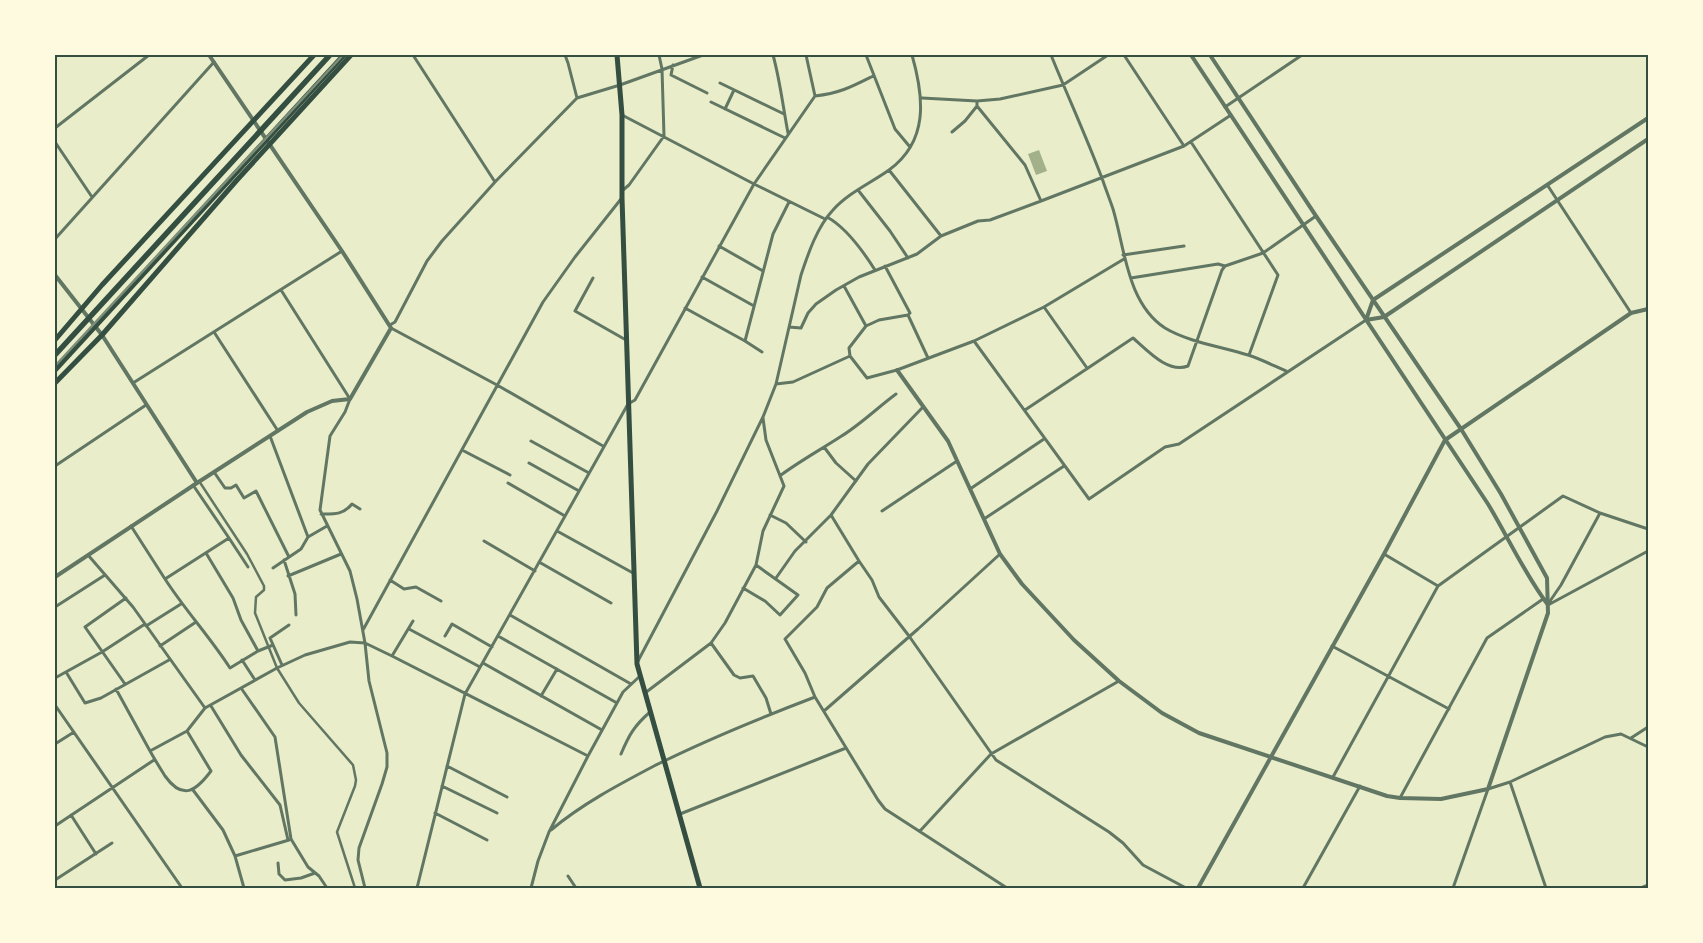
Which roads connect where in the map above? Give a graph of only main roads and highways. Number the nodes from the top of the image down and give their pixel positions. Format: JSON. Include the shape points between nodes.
{"nodes":[{"id":1,"x":314,"y":55,"type":"edge"},
{"id":2,"x":330,"y":55,"type":"edge"},
{"id":3,"x":344,"y":55,"type":"edge"},
{"id":4,"x":351,"y":55,"type":"edge"},
{"id":5,"x":617,"y":55,"type":"edge"},
{"id":6,"x":55,"y":340,"type":"edge"},
{"id":7,"x":55,"y":356,"type":"edge"},
{"id":8,"x":55,"y":370,"type":"edge"},
{"id":9,"x":55,"y":383,"type":"edge"},
{"id":10,"x":700,"y":888,"type":"edge"}],
"edges":[{"from":1,"to":6,"type":"main road"},
{"from":2,"to":7,"type":"highway"},
{"from":3,"to":8,"type":"highway"},
{"from":4,"to":9,"type":"main road","via":[[102,335]]},
{"from":5,"to":10,"type":"main road","via":[[622,115],[637,664]]}]}
